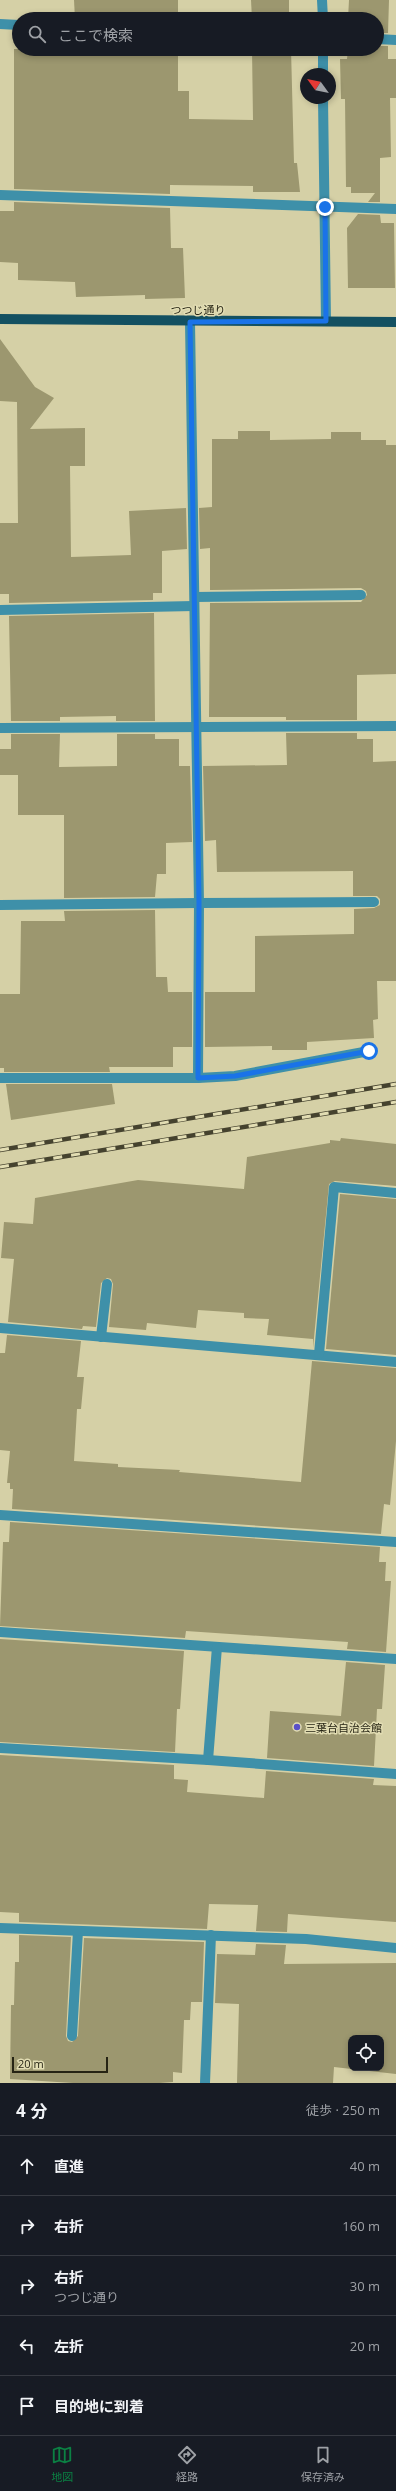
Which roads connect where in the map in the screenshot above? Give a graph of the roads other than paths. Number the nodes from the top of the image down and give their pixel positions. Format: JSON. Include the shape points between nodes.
{"nodes":[{"id":1,"x":322,"y":0,"type":"edge"},
{"id":2,"x":322,"y":12,"type":"edge"},
{"id":3,"x":0,"y":24,"type":"edge"},
{"id":4,"x":12,"y":25,"type":"edge"},
{"id":5,"x":384,"y":39,"type":"edge"},
{"id":6,"x":396,"y":40,"type":"edge"},
{"id":7,"x":323,"y":56,"type":"edge"},
{"id":8,"x":323,"y":68,"type":"edge"},
{"id":9,"x":324,"y":104,"type":"edge"},
{"id":10,"x":0,"y":195,"type":"edge"},
{"id":11,"x":325,"y":207,"type":"junction"},
{"id":12,"x":396,"y":209,"type":"edge"},
{"id":13,"x":0,"y":319,"type":"edge"},
{"id":14,"x":326,"y":321,"type":"junction"},
{"id":15,"x":190,"y":322,"type":"junction"},
{"id":16,"x":396,"y":322,"type":"edge"},
{"id":17,"x":361,"y":595,"type":"dead end"},
{"id":18,"x":195,"y":602,"type":"junction"},
{"id":19,"x":0,"y":610,"type":"edge"},
{"id":20,"x":396,"y":726,"type":"edge"},
{"id":21,"x":196,"y":727,"type":"junction"},
{"id":22,"x":0,"y":728,"type":"edge"},
{"id":23,"x":374,"y":902,"type":"dead end"},
{"id":24,"x":199,"y":903,"type":"junction"},
{"id":25,"x":0,"y":905,"type":"edge"},
{"id":26,"x":369,"y":1051,"type":"dead end"},
{"id":27,"x":0,"y":1078,"type":"edge"},
{"id":28,"x":198,"y":1078,"type":"junction"},
{"id":29,"x":396,"y":1193,"type":"edge"},
{"id":30,"x":107,"y":1284,"type":"dead end"},
{"id":31,"x":0,"y":1328,"type":"edge"},
{"id":32,"x":101,"y":1338,"type":"junction"},
{"id":33,"x":319,"y":1354,"type":"junction"},
{"id":34,"x":396,"y":1362,"type":"edge"},
{"id":35,"x":0,"y":1515,"type":"edge"},
{"id":36,"x":396,"y":1542,"type":"edge"},
{"id":37,"x":0,"y":1632,"type":"edge"},
{"id":38,"x":217,"y":1648,"type":"junction"},
{"id":39,"x":396,"y":1659,"type":"edge"},
{"id":40,"x":0,"y":1748,"type":"edge"},
{"id":41,"x":208,"y":1760,"type":"junction"},
{"id":42,"x":396,"y":1774,"type":"edge"},
{"id":43,"x":0,"y":1928,"type":"edge"},
{"id":44,"x":78,"y":1931,"type":"junction"},
{"id":45,"x":211,"y":1935,"type":"junction"},
{"id":46,"x":396,"y":1948,"type":"edge"},
{"id":47,"x":72,"y":2036,"type":"dead end"},
{"id":48,"x":204,"y":2083,"type":"edge"}],
"edges":[{"from":1,"to":2,"type":"street"},
{"from":3,"to":4,"type":"street"},
{"from":5,"to":6,"type":"street"},
{"from":7,"to":8,"type":"street"},
{"from":9,"to":11,"type":"street"},
{"from":10,"to":11,"type":"street"},
{"from":11,"to":12,"type":"street"},
{"from":11,"to":14,"type":"street"},
{"from":13,"to":15,"type":"main road","name":"つつじ通り"},
{"from":14,"to":15,"type":"main road","name":"つつじ通り"},
{"from":14,"to":16,"type":"main road","name":"つつじ通り"},
{"from":15,"to":18,"type":"street"},
{"from":17,"to":18,"type":"street"},
{"from":18,"to":19,"type":"street"},
{"from":18,"to":21,"type":"street"},
{"from":20,"to":21,"type":"street"},
{"from":21,"to":22,"type":"street"},
{"from":21,"to":24,"type":"street"},
{"from":23,"to":24,"type":"street"},
{"from":24,"to":25,"type":"street"},
{"from":24,"to":28,"type":"street"},
{"from":26,"to":28,"type":"street","via":[[235,1076]]},
{"from":27,"to":28,"type":"street"},
{"from":29,"to":33,"type":"street","via":[[334,1187]]},
{"from":30,"to":32,"type":"street"},
{"from":31,"to":32,"type":"street"},
{"from":32,"to":33,"type":"street"},
{"from":33,"to":34,"type":"street"},
{"from":35,"to":36,"type":"street"},
{"from":37,"to":38,"type":"street"},
{"from":38,"to":39,"type":"street"},
{"from":38,"to":41,"type":"street"},
{"from":40,"to":41,"type":"street"},
{"from":41,"to":42,"type":"street"},
{"from":43,"to":44,"type":"street"},
{"from":44,"to":45,"type":"street"},
{"from":44,"to":47,"type":"street"},
{"from":45,"to":46,"type":"street","via":[[306,1939]]},
{"from":45,"to":48,"type":"street"}]}
